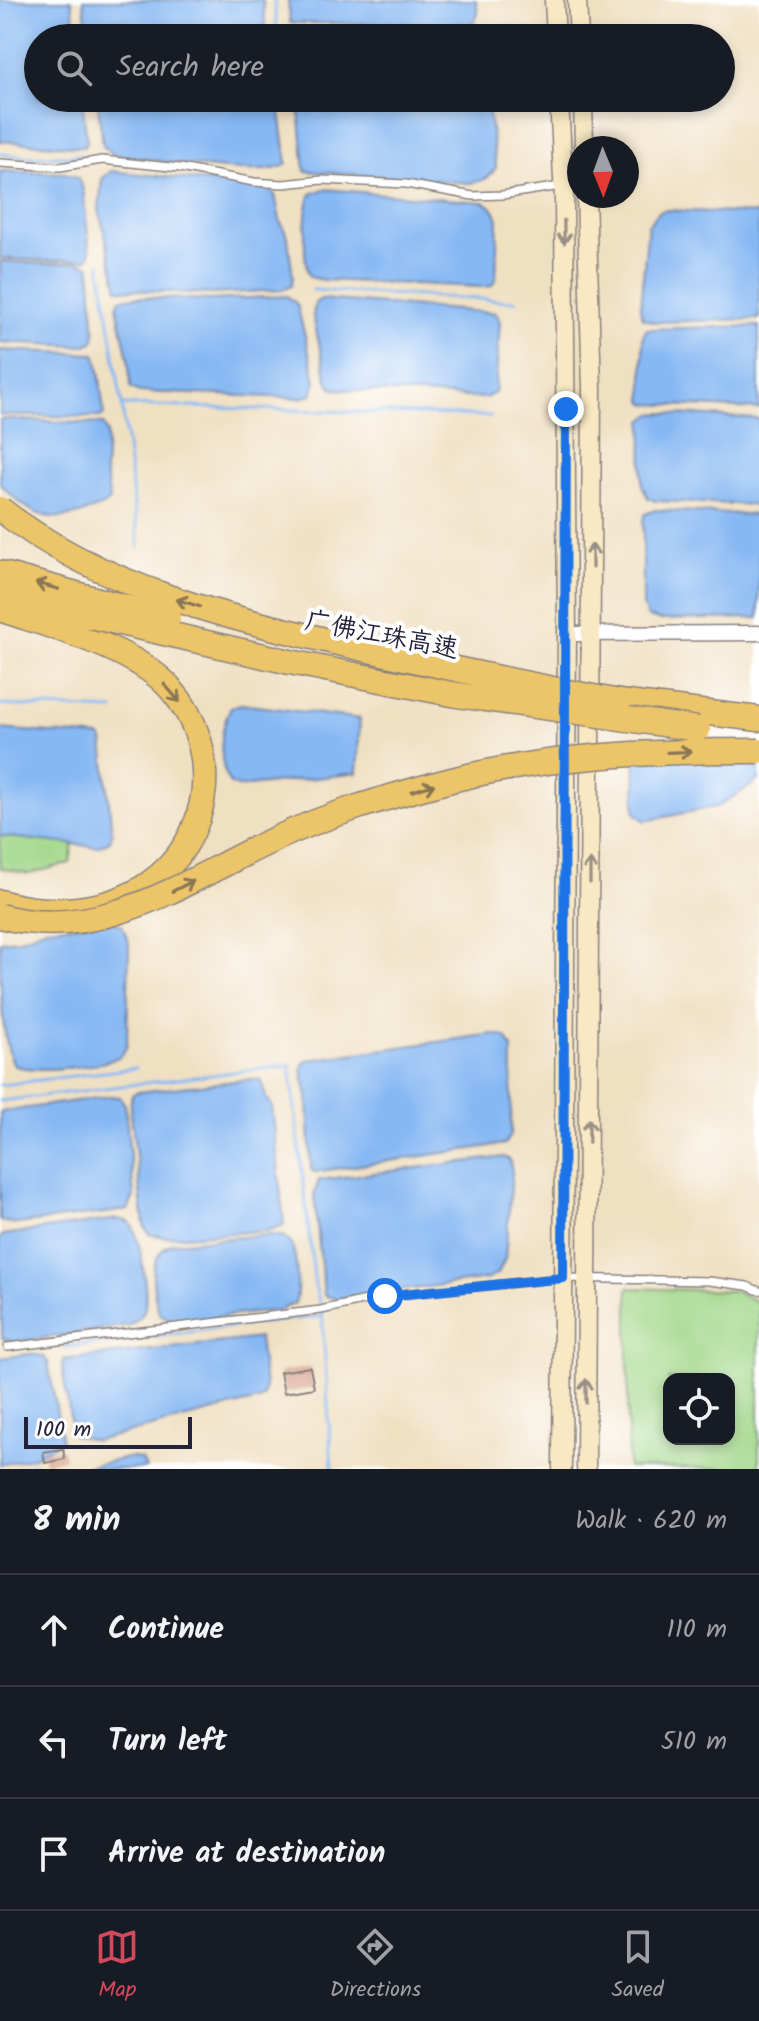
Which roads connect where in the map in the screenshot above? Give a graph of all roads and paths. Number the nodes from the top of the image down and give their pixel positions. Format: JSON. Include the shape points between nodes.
{"nodes":[{"id":1,"x":554,"y":0,"type":"edge"},
{"id":2,"x":577,"y":0,"type":"edge"},
{"id":3,"x":555,"y":24,"type":"edge"},
{"id":4,"x":578,"y":24,"type":"edge"},
{"id":5,"x":560,"y":112,"type":"edge"},
{"id":6,"x":583,"y":112,"type":"edge"},
{"id":7,"x":584,"y":136,"type":"edge"},
{"id":8,"x":0,"y":163,"type":"edge"},
{"id":9,"x":563,"y":186,"type":"junction"},
{"id":10,"x":586,"y":208,"type":"edge"},
{"id":11,"x":0,"y":509,"type":"edge"},
{"id":12,"x":0,"y":573,"type":"edge"},
{"id":13,"x":0,"y":592,"type":"edge"},
{"id":14,"x":0,"y":609,"type":"edge"},
{"id":15,"x":89,"y":618,"type":"junction"},
{"id":16,"x":759,"y":633,"type":"edge"},
{"id":17,"x":567,"y":634,"type":"junction"},
{"id":18,"x":592,"y":634,"type":"junction"},
{"id":19,"x":619,"y":702,"type":"junction"},
{"id":20,"x":759,"y":719,"type":"edge"},
{"id":21,"x":759,"y":736,"type":"edge"},
{"id":22,"x":759,"y":751,"type":"edge"},
{"id":23,"x":0,"y":902,"type":"edge"},
{"id":24,"x":0,"y":916,"type":"edge"},
{"id":25,"x":563,"y":1278,"type":"junction"},
{"id":26,"x":587,"y":1279,"type":"junction"},
{"id":27,"x":759,"y":1291,"type":"edge"},
{"id":28,"x":8,"y":1347,"type":"dead end"},
{"id":29,"x":562,"y":1469,"type":"edge"},
{"id":30,"x":586,"y":1469,"type":"edge"}],
"edges":[{"from":1,"to":3,"type":"main road"},
{"from":2,"to":4,"type":"main road"},
{"from":5,"to":9,"type":"main road"},
{"from":6,"to":7,"type":"main road"},
{"from":8,"to":9,"type":"lane","via":[[60,167],[102,160],[254,182],[406,184],[473,196]]},
{"from":9,"to":17,"type":"main road","one_way":true},
{"from":18,"to":10,"type":"main road","one_way":true},
{"from":19,"to":11,"type":"highway","one_way":true,"bridge":true,"via":[[273,628],[176,600],[96,569]]},
{"from":15,"to":12,"type":"highway","name":"广佛江珠高速","one_way":true},
{"from":13,"to":15,"type":"highway","name":"广佛江珠高速"},
{"from":14,"to":15,"type":"highway"},
{"from":15,"to":19,"type":"highway","name":"广佛江珠高速","bridge":true,"via":[[292,646]]},
{"from":15,"to":21,"type":"highway","name":"广佛江珠高速","bridge":true,"via":[[457,695]]},
{"from":15,"to":23,"type":"highway","one_way":true,"via":[[168,687],[186,710],[205,760],[199,821],[166,870],[121,898],[68,910]]},
{"from":16,"to":18,"type":"street"},
{"from":17,"to":18,"type":"street"},
{"from":17,"to":25,"type":"main road"},
{"from":26,"to":18,"type":"main road","one_way":true},
{"from":19,"to":20,"type":"highway","name":"广佛江珠高速"},
{"from":24,"to":22,"type":"highway","one_way":true,"bridge":true,"via":[[54,924],[98,919],[167,895],[274,839],[334,816],[495,771],[612,754]]},
{"from":25,"to":26,"type":"lane"},
{"from":25,"to":28,"type":"lane","via":[[385,1296],[321,1310]]},
{"from":25,"to":29,"type":"main road"},
{"from":26,"to":27,"type":"lane","via":[[709,1281]]},
{"from":30,"to":26,"type":"main road","one_way":true}]}
